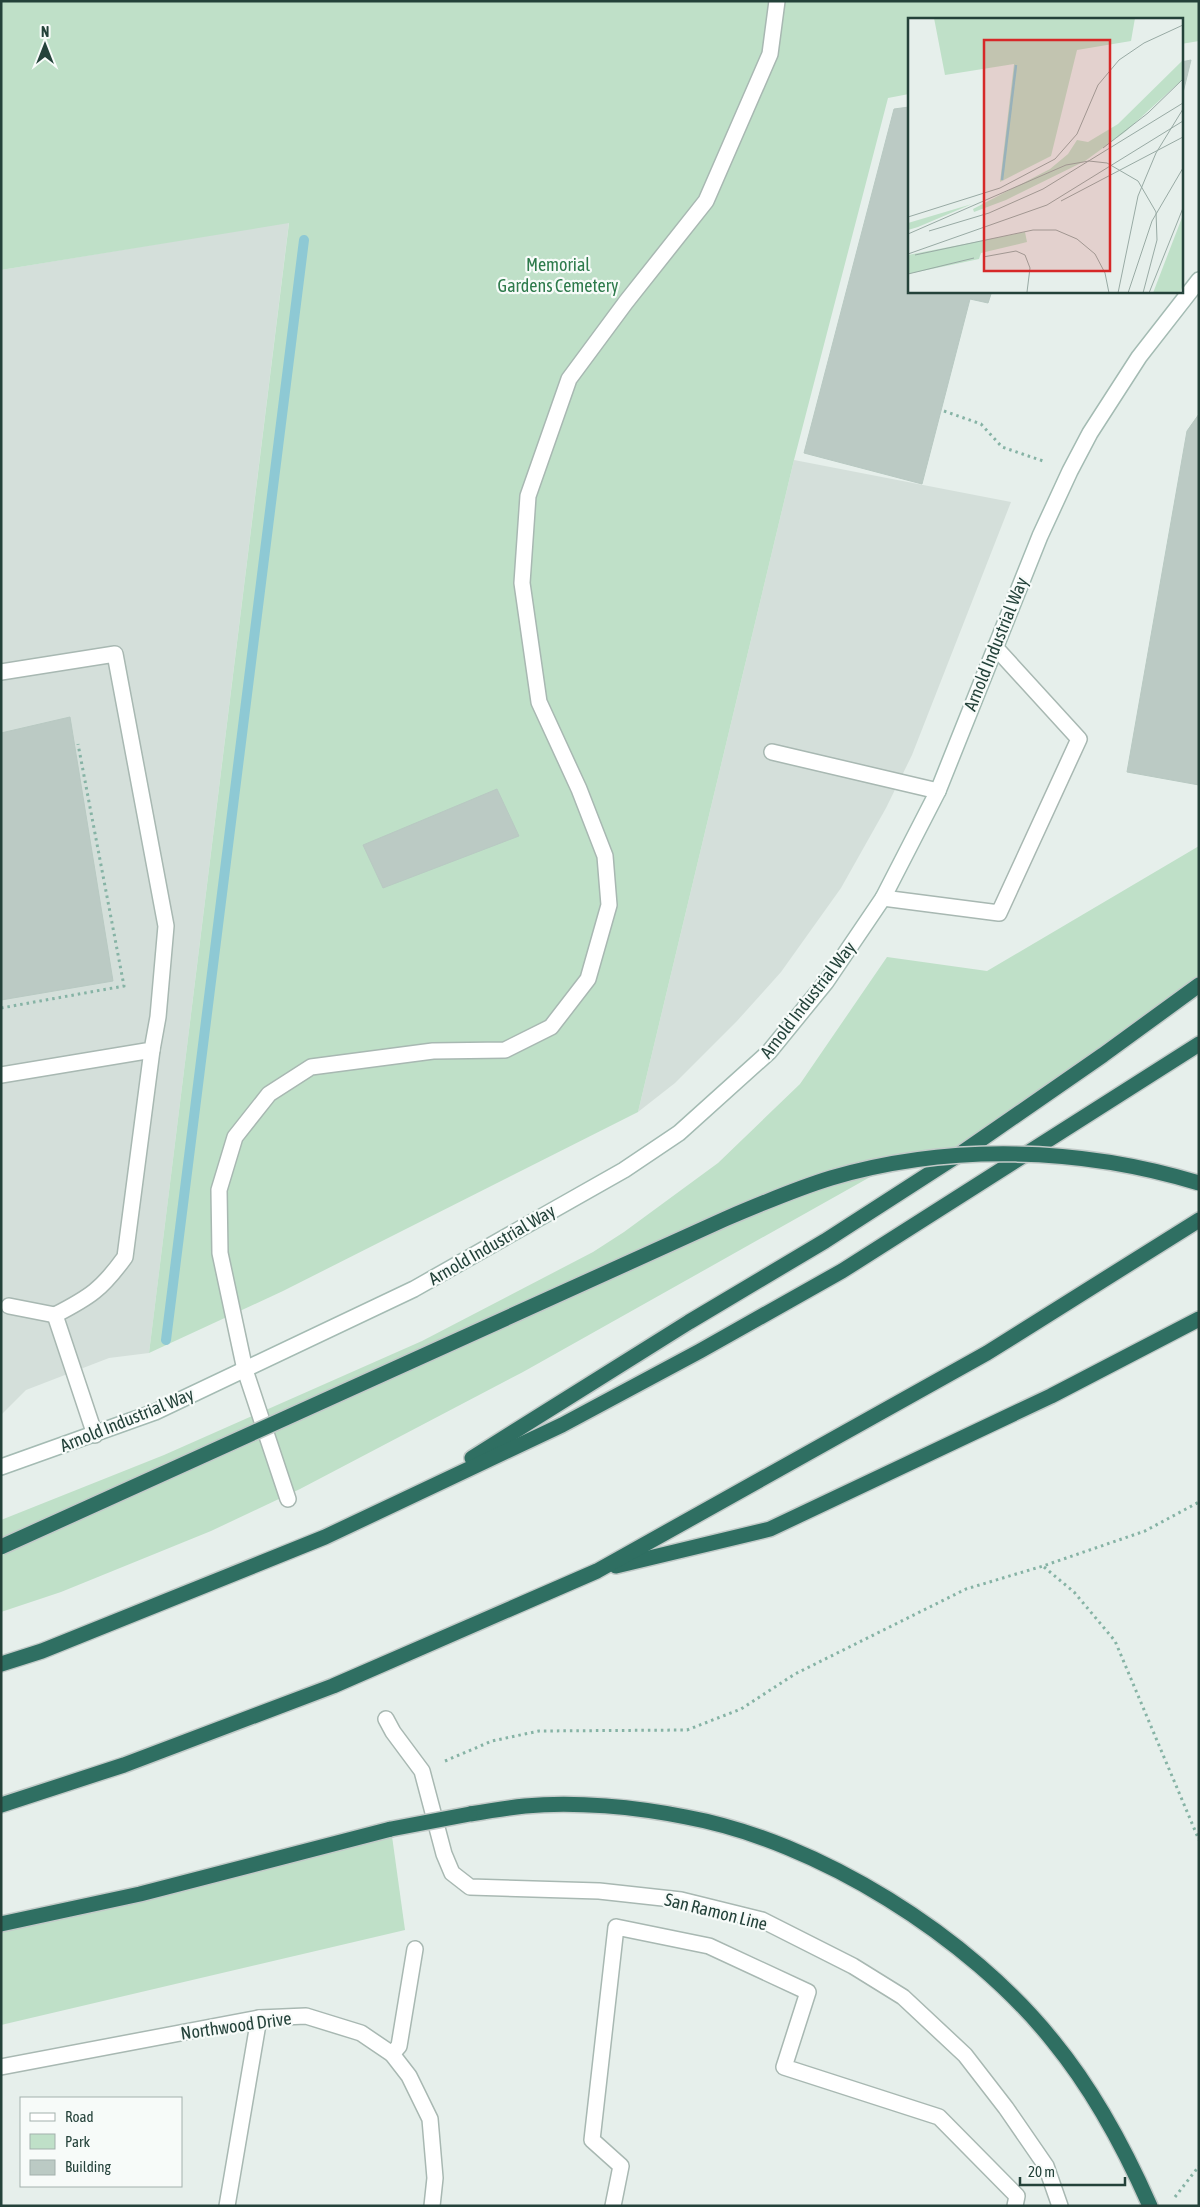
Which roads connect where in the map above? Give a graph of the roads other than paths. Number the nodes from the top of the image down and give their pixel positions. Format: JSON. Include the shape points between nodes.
{"nodes":[{"id":1,"x":777,"y":1,"type":"edge"},
{"id":2,"x":1199,"y":280,"type":"edge"},
{"id":3,"x":995,"y":647,"type":"junction"},
{"id":4,"x":1,"y":672,"type":"edge"},
{"id":5,"x":772,"y":752,"type":"dead end"},
{"id":6,"x":938,"y":791,"type":"junction"},
{"id":7,"x":883,"y":898,"type":"junction"},
{"id":8,"x":1199,"y":985,"type":"edge"},
{"id":9,"x":1199,"y":1044,"type":"edge"},
{"id":10,"x":152,"y":1050,"type":"junction"},
{"id":11,"x":1,"y":1075,"type":"edge"},
{"id":12,"x":1199,"y":1183,"type":"edge"},
{"id":13,"x":1199,"y":1220,"type":"edge"},
{"id":14,"x":9,"y":1306,"type":"dead end"},
{"id":15,"x":56,"y":1315,"type":"junction"},
{"id":16,"x":1199,"y":1319,"type":"edge"},
{"id":17,"x":245,"y":1370,"type":"junction"},
{"id":18,"x":95,"y":1435,"type":"junction"},
{"id":19,"x":1,"y":1467,"type":"edge"},
{"id":20,"x":412,"y":1496,"type":"junction"},
{"id":21,"x":288,"y":1499,"type":"dead end"},
{"id":22,"x":1,"y":1546,"type":"edge"},
{"id":23,"x":597,"y":1570,"type":"junction"},
{"id":24,"x":1,"y":1664,"type":"edge"},
{"id":25,"x":386,"y":1719,"type":"dead end"},
{"id":26,"x":1,"y":1805,"type":"edge"},
{"id":27,"x":1,"y":1924,"type":"edge"},
{"id":28,"x":415,"y":1949,"type":"dead end"},
{"id":29,"x":259,"y":2018,"type":"junction"},
{"id":30,"x":392,"y":2054,"type":"junction"},
{"id":31,"x":1,"y":2067,"type":"edge"},
{"id":32,"x":227,"y":2206,"type":"edge"},
{"id":33,"x":432,"y":2206,"type":"edge"},
{"id":34,"x":613,"y":2206,"type":"edge"},
{"id":35,"x":1014,"y":2206,"type":"edge"},
{"id":36,"x":1060,"y":2206,"type":"edge"},
{"id":37,"x":1150,"y":2206,"type":"edge"}],
"edges":[{"from":1,"to":17,"type":"street","via":[[770,54],[706,201],[569,379],[528,496],[522,583],[538,702],[579,789],[605,856],[609,905],[588,979],[550,1026],[505,1050],[433,1051],[311,1067],[269,1094],[235,1137],[219,1190],[220,1253]]},
{"from":2,"to":3,"type":"street","name":"Arnold Industrial Way","via":[[1139,357],[1090,433],[1040,536]]},
{"from":3,"to":6,"type":"street","name":"Arnold Industrial Way"},
{"from":3,"to":7,"type":"street","via":[[1079,739],[998,913]]},
{"from":4,"to":10,"type":"street","via":[[115,654],[166,926]]},
{"from":5,"to":6,"type":"street"},
{"from":6,"to":7,"type":"street","name":"Arnold Industrial Way"},
{"from":7,"to":17,"type":"street","name":"Arnold Industrial Way","via":[[826,982],[769,1052],[679,1133],[624,1170],[414,1289]]},
{"from":8,"to":20,"type":"highway","via":[[954,1158]]},
{"from":9,"to":20,"type":"highway","via":[[842,1271],[570,1420]]},
{"from":10,"to":11,"type":"street"},
{"from":10,"to":15,"type":"street","via":[[125,1257],[109,1279],[87,1299]]},
{"from":12,"to":22,"type":"highway","bridge":true,"via":[[1117,1163],[1060,1156],[1002,1154],[888,1165],[832,1178],[778,1196],[725,1219]]},
{"from":13,"to":23,"type":"highway","via":[[988,1353]]},
{"from":14,"to":15,"type":"street"},
{"from":15,"to":18,"type":"street"},
{"from":16,"to":23,"type":"highway","via":[[1051,1396],[770,1529]]},
{"from":17,"to":18,"type":"street","name":"Arnold Industrial Way","via":[[155,1412]]},
{"from":17,"to":21,"type":"street"},
{"from":18,"to":19,"type":"street","name":"Arnold Industrial Way"},
{"from":20,"to":24,"type":"highway","via":[[271,1560],[42,1651]]},
{"from":23,"to":26,"type":"highway","via":[[333,1686],[124,1765]]},
{"from":25,"to":36,"type":"street","name":"San Ramon Line","via":[[422,1771],[452,1873],[470,1887],[599,1891],[681,1900],[762,1920],[853,1966],[904,1997],[965,2055],[1046,2166]]},
{"from":27,"to":37,"type":"highway","bridge":true,"via":[[140,1894],[391,1829],[470,1814],[526,1806],[577,1806],[687,1817],[742,1831],[813,1858],[946,1938],[1006,1990],[1053,2040],[1094,2097],[1130,2160]]},
{"from":28,"to":30,"type":"street","via":[[399,2046]]},
{"from":29,"to":30,"type":"street","name":"Northwood Drive","via":[[306,2016],[361,2033]]},
{"from":29,"to":31,"type":"street","name":"Northwood Drive"},
{"from":29,"to":32,"type":"street"},
{"from":30,"to":33,"type":"street","name":"Northwood Drive","via":[[409,2076],[430,2119],[435,2178]]},
{"from":34,"to":35,"type":"street","via":[[621,2166],[592,2140],[616,1927],[709,1946],[808,1992],[784,2067],[938,2117],[1016,2196]]}]}
